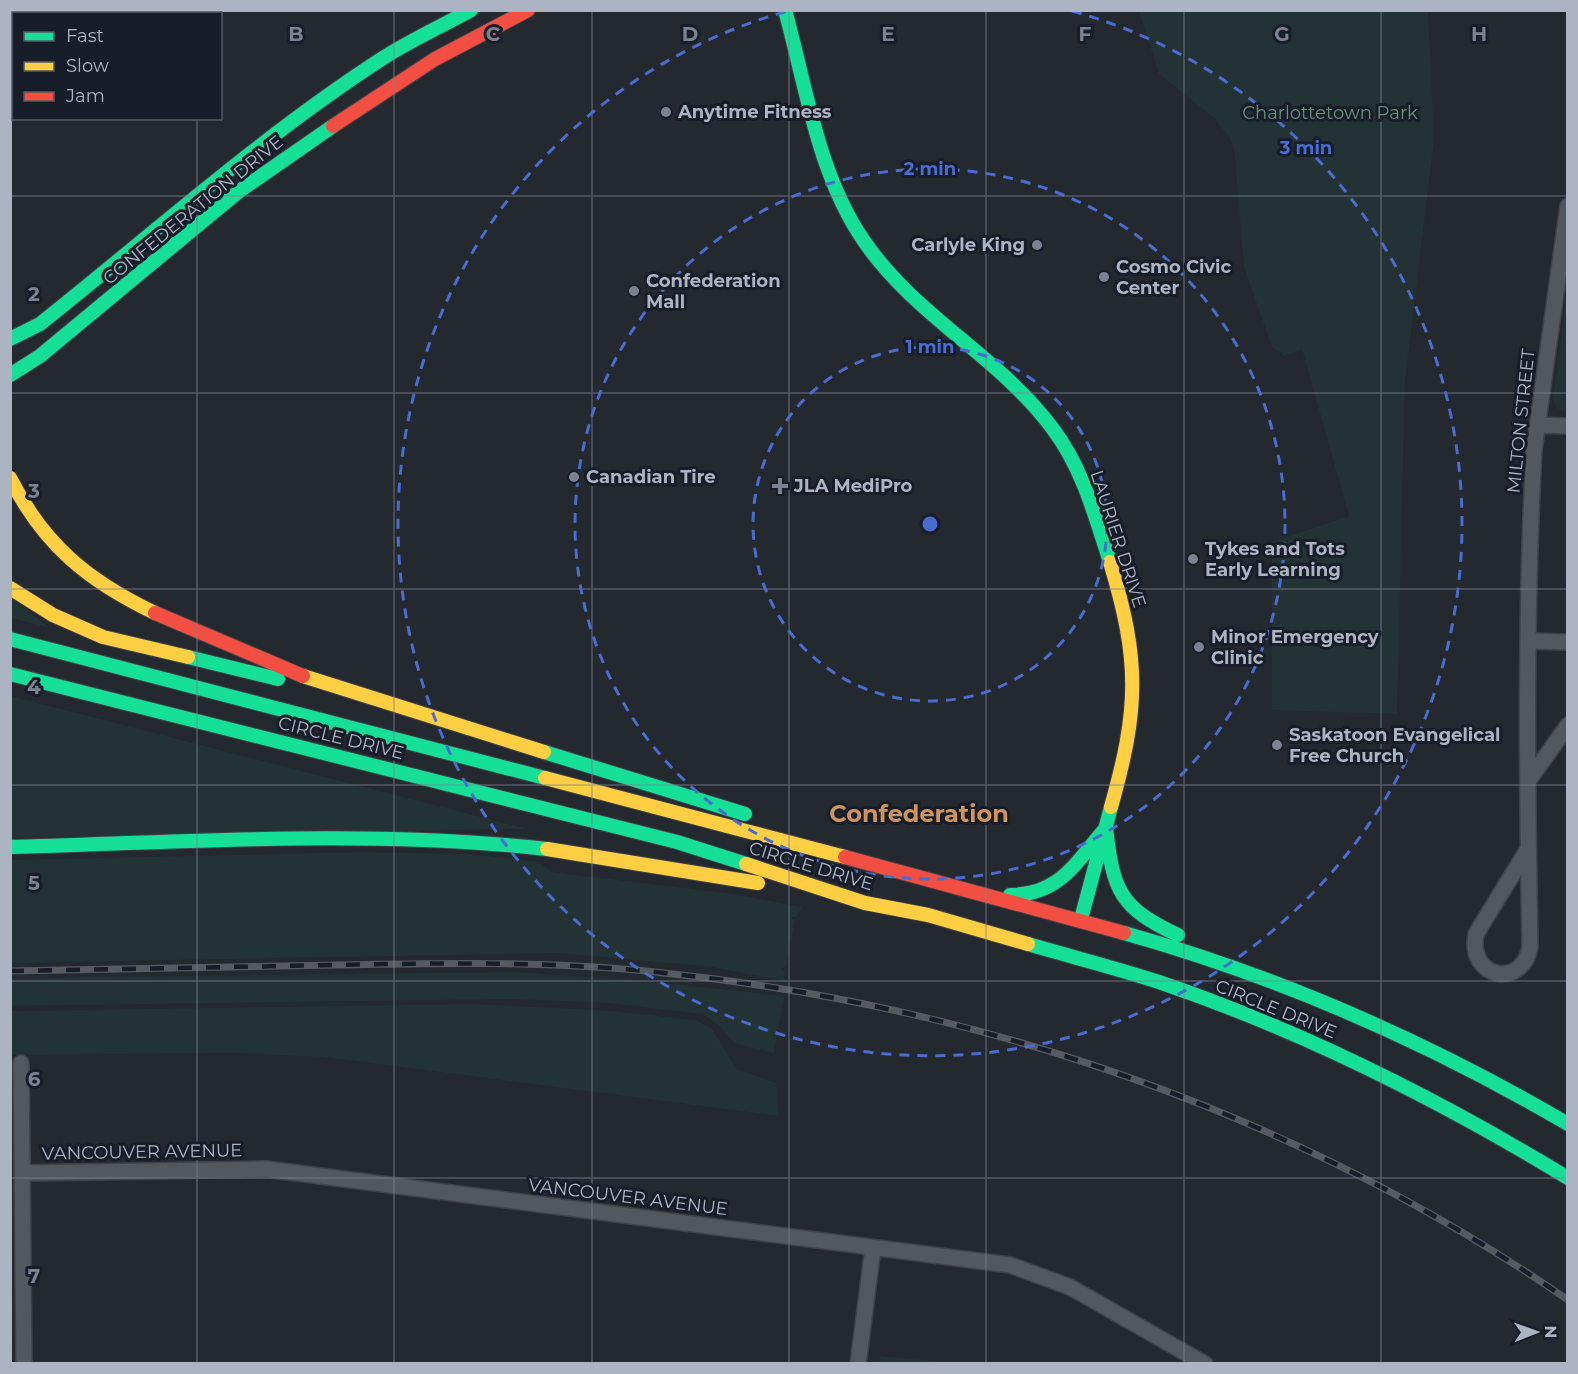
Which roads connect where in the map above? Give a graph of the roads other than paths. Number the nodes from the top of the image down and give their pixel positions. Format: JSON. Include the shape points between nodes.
{"nodes":[{"id":1,"x":471,"y":10,"type":"edge"},
{"id":2,"x":528,"y":10,"type":"edge"},
{"id":3,"x":785,"y":11,"type":"edge"},
{"id":4,"x":1568,"y":206,"type":"edge"},
{"id":5,"x":10,"y":339,"type":"edge"},
{"id":6,"x":10,"y":375,"type":"edge"},
{"id":7,"x":1538,"y":425,"type":"junction"},
{"id":8,"x":1568,"y":426,"type":"edge"},
{"id":9,"x":10,"y":478,"type":"edge"},
{"id":10,"x":10,"y":588,"type":"edge"},
{"id":11,"x":10,"y":639,"type":"edge"},
{"id":12,"x":1528,"y":641,"type":"junction"},
{"id":13,"x":1568,"y":642,"type":"edge"},
{"id":14,"x":10,"y":674,"type":"edge"},
{"id":15,"x":335,"y":688,"type":"junction"},
{"id":16,"x":1568,"y":725,"type":"edge"},
{"id":17,"x":1529,"y":780,"type":"junction"},
{"id":18,"x":1106,"y":828,"type":"junction"},
{"id":19,"x":678,"y":842,"type":"junction"},
{"id":20,"x":10,"y":847,"type":"edge"},
{"id":21,"x":1528,"y":849,"type":"junction"},
{"id":22,"x":871,"y":865,"type":"junction"},
{"id":23,"x":798,"y":866,"type":"dead end"},
{"id":24,"x":981,"y":892,"type":"junction"},
{"id":25,"x":866,"y":903,"type":"junction"},
{"id":26,"x":1081,"y":919,"type":"junction"},
{"id":27,"x":1061,"y":930,"type":"dead end"},
{"id":28,"x":1106,"y":944,"type":"dead end"},
{"id":29,"x":1134,"y":960,"type":"dead end"},
{"id":30,"x":1277,"y":982,"type":"junction"},
{"id":31,"x":1232,"y":1009,"type":"junction"},
{"id":32,"x":21,"y":1063,"type":"dead end"},
{"id":33,"x":1568,"y":1125,"type":"edge"},
{"id":34,"x":22,"y":1173,"type":"junction"},
{"id":35,"x":1568,"y":1178,"type":"edge"},
{"id":36,"x":873,"y":1248,"type":"junction"},
{"id":37,"x":24,"y":1364,"type":"edge"},
{"id":38,"x":858,"y":1364,"type":"edge"},
{"id":39,"x":1205,"y":1364,"type":"edge"}],
"edges":[{"from":1,"to":5,"type":"main road","name":"CONFEDERATION DRIVE","via":[[397,50],[326,97],[244,158],[39,324]]},
{"from":2,"to":6,"type":"main road","name":"CONFEDERATION DRIVE","via":[[435,59],[281,160],[40,356]]},
{"from":3,"to":18,"type":"main road","name":"LAURIER DRIVE","via":[[834,181],[862,239],[891,274],[1041,414],[1066,449],[1085,486],[1124,616],[1134,681],[1131,735]]},
{"from":4,"to":7,"type":"street","name":"MILTON STREET"},
{"from":7,"to":8,"type":"street"},
{"from":7,"to":12,"type":"street","name":"MILTON STREET"},
{"from":9,"to":15,"type":"main road","via":[[46,537],[62,555],[110,591],[286,671]]},
{"from":10,"to":15,"type":"main road","via":[[53,615],[103,637],[255,676]]},
{"from":11,"to":22,"type":"main road","name":"CIRCLE DRIVE"},
{"from":12,"to":13,"type":"street"},
{"from":12,"to":17,"type":"street","name":"MILTON STREET"},
{"from":14,"to":19,"type":"main road","name":"CIRCLE DRIVE"},
{"from":15,"to":22,"type":"main road","via":[[764,820]]},
{"from":16,"to":17,"type":"street"},
{"from":17,"to":21,"type":"street","name":"MILTON STREET"},
{"from":18,"to":24,"type":"main road","via":[[1068,875],[1050,889],[1015,896]]},
{"from":18,"to":26,"type":"main road","name":"LAURIER DRIVE"},
{"from":18,"to":30,"type":"main road","via":[[1111,876],[1127,904],[1155,924]]},
{"from":19,"to":23,"type":"main road","via":[[709,843]]},
{"from":19,"to":25,"type":"main road","name":"CIRCLE DRIVE"},
{"from":20,"to":25,"type":"main road","via":[[293,840],[499,844],[615,858]]},
{"from":21,"to":21,"type":"street","name":"MILTON STREET","via":[[1527,959],[1513,973],[1493,971],[1476,958],[1476,934]]},
{"from":22,"to":24,"type":"main road","name":"CIRCLE DRIVE"},
{"from":24,"to":26,"type":"main road","name":"CIRCLE DRIVE"},
{"from":25,"to":31,"type":"main road","name":"CIRCLE DRIVE","via":[[928,915],[1096,962]]},
{"from":26,"to":27,"type":"main road"},
{"from":26,"to":28,"type":"main road"},
{"from":26,"to":30,"type":"main road","name":"CIRCLE DRIVE"},
{"from":29,"to":31,"type":"main road"},
{"from":30,"to":33,"type":"main road","name":"CIRCLE DRIVE","via":[[1422,1044]]},
{"from":31,"to":35,"type":"main road","name":"CIRCLE DRIVE","via":[[1403,1084]]},
{"from":32,"to":34,"type":"street"},
{"from":34,"to":36,"type":"street","name":"VANCOUVER AVENUE","via":[[266,1169]]},
{"from":34,"to":37,"type":"street"},
{"from":36,"to":38,"type":"street"},
{"from":36,"to":39,"type":"street","name":"VANCOUVER AVENUE","via":[[1010,1265],[1071,1287]]}]}
